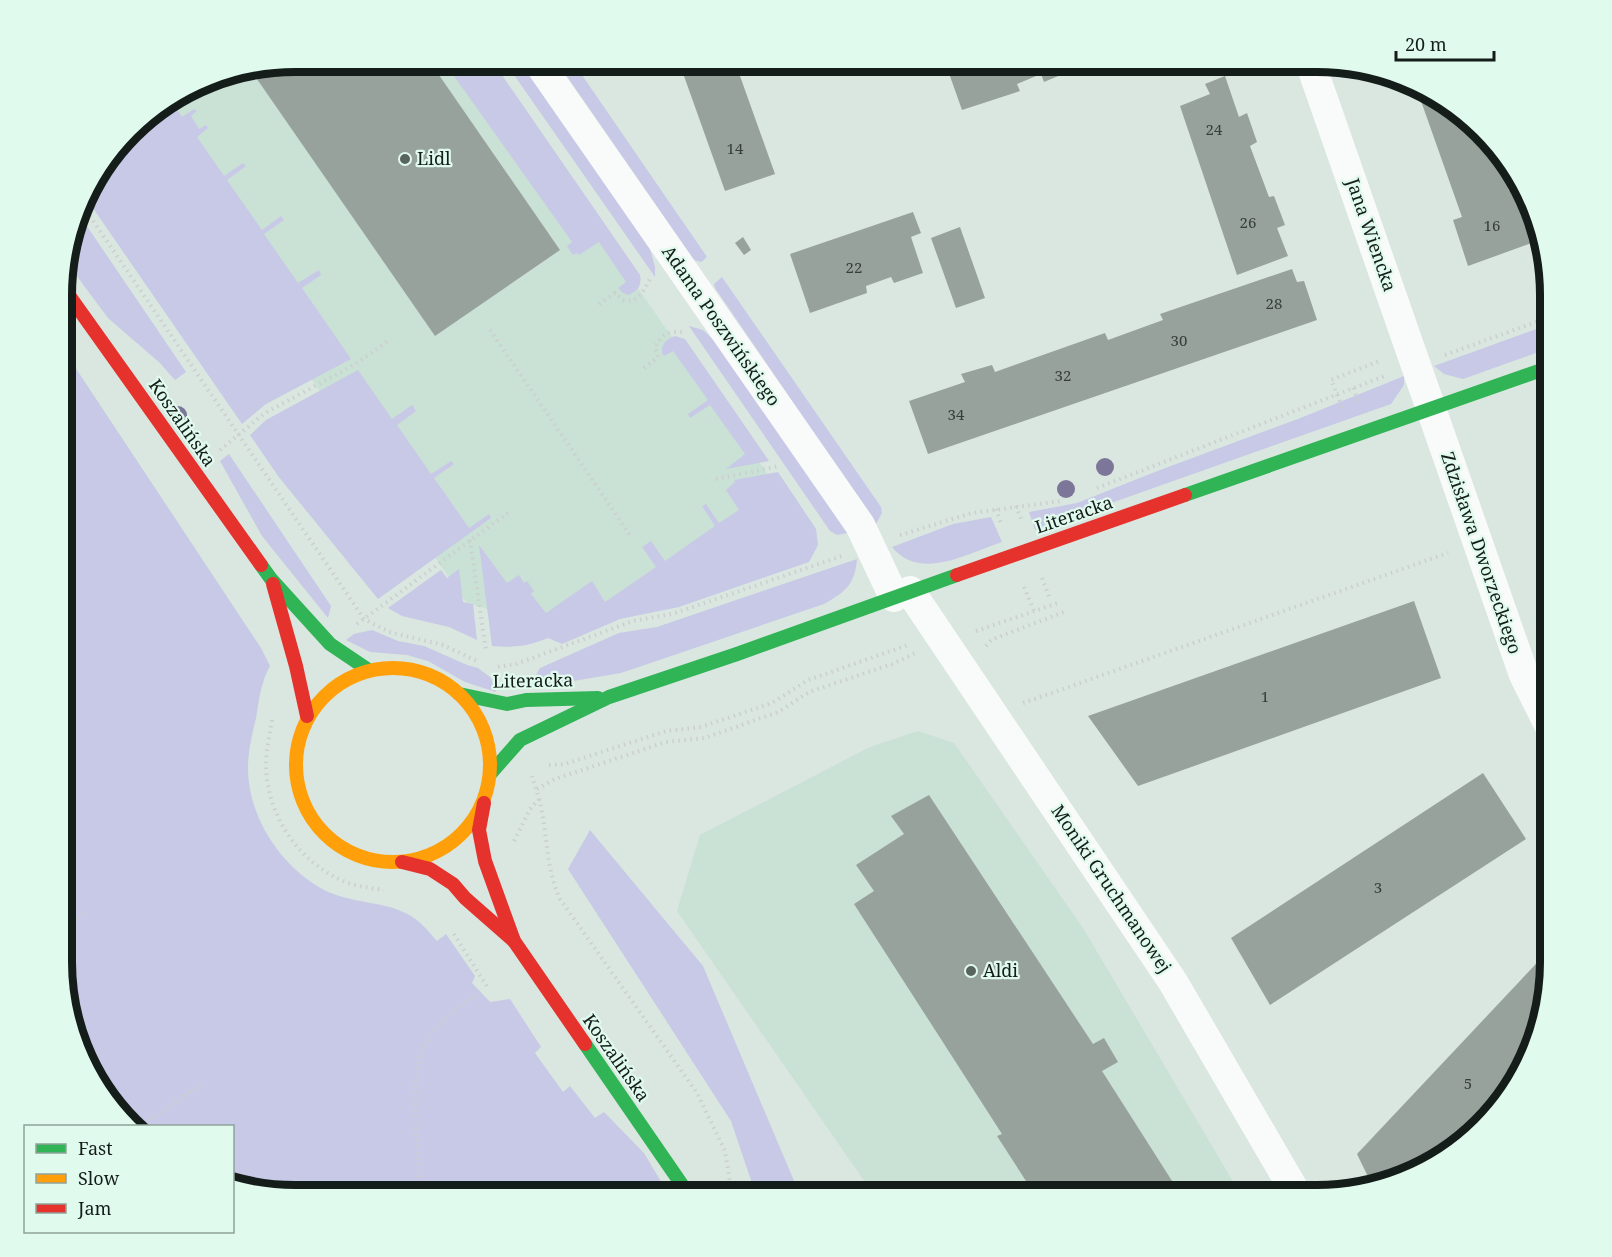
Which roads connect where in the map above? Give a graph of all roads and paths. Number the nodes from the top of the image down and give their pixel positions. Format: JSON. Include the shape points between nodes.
{"nodes":[{"id":1,"x":545,"y":72,"type":"edge"},
{"id":2,"x":1313,"y":72,"type":"edge"},
{"id":3,"x":88,"y":213,"type":"edge"},
{"id":4,"x":650,"y":279,"type":"dead end"},
{"id":5,"x":72,"y":300,"type":"edge"},
{"id":6,"x":599,"y":304,"type":"dead end"},
{"id":7,"x":1540,"y":321,"type":"edge"},
{"id":8,"x":490,"y":330,"type":"dead end"},
{"id":9,"x":686,"y":332,"type":"dead end"},
{"id":10,"x":388,"y":341,"type":"dead end"},
{"id":11,"x":1391,"y":357,"type":"dead end"},
{"id":12,"x":1437,"y":357,"type":"dead end"},
{"id":13,"x":644,"y":368,"type":"dead end"},
{"id":14,"x":1540,"y":371,"type":"edge"},
{"id":15,"x":1396,"y":372,"type":"dead end"},
{"id":16,"x":1337,"y":394,"type":"junction"},
{"id":17,"x":1431,"y":409,"type":"junction"},
{"id":18,"x":1344,"y":412,"type":"dead end"},
{"id":19,"x":239,"y":435,"type":"junction"},
{"id":20,"x":220,"y":450,"type":"dead end"},
{"id":21,"x":779,"y":466,"type":"dead end"},
{"id":22,"x":716,"y":479,"type":"dead end"},
{"id":23,"x":1095,"y":489,"type":"dead end"},
{"id":24,"x":1068,"y":499,"type":"dead end"},
{"id":25,"x":509,"y":512,"type":"dead end"},
{"id":26,"x":894,"y":537,"type":"dead end"},
{"id":27,"x":632,"y":538,"type":"dead end"},
{"id":28,"x":470,"y":540,"type":"junction"},
{"id":29,"x":1449,"y":552,"type":"dead end"},
{"id":30,"x":847,"y":555,"type":"dead end"},
{"id":31,"x":271,"y":579,"type":"junction"},
{"id":32,"x":1023,"y":582,"type":"dead end"},
{"id":33,"x":902,"y":594,"type":"junction"},
{"id":34,"x":1061,"y":602,"type":"dead end"},
{"id":35,"x":1034,"y":611,"type":"junction"},
{"id":36,"x":1064,"y":612,"type":"dead end"},
{"id":37,"x":364,"y":619,"type":"junction"},
{"id":38,"x":976,"y":630,"type":"dead end"},
{"id":39,"x":982,"y":649,"type":"dead end"},
{"id":40,"x":486,"y":651,"type":"dead end"},
{"id":41,"x":486,"y":664,"type":"dead end"},
{"id":42,"x":497,"y":667,"type":"dead end"},
{"id":43,"x":367,"y":669,"type":"junction"},
{"id":44,"x":459,"y":694,"type":"junction"},
{"id":45,"x":609,"y":697,"type":"junction"},
{"id":46,"x":1016,"y":707,"type":"dead end"},
{"id":47,"x":1540,"y":707,"type":"edge"},
{"id":48,"x":273,"y":713,"type":"dead end"},
{"id":49,"x":307,"y":716,"type":"junction"},
{"id":50,"x":549,"y":765,"type":"dead end"},
{"id":51,"x":531,"y":771,"type":"dead end"},
{"id":52,"x":490,"y":774,"type":"junction"},
{"id":53,"x":537,"y":789,"type":"junction"},
{"id":54,"x":539,"y":799,"type":"junction"},
{"id":55,"x":484,"y":803,"type":"junction"},
{"id":56,"x":508,"y":849,"type":"dead end"},
{"id":57,"x":402,"y":862,"type":"junction"},
{"id":58,"x":390,"y":891,"type":"dead end"},
{"id":59,"x":85,"y":913,"type":"dead end"},
{"id":60,"x":72,"y":921,"type":"edge"},
{"id":61,"x":449,"y":929,"type":"dead end"},
{"id":62,"x":514,"y":941,"type":"junction"},
{"id":63,"x":488,"y":988,"type":"dead end"},
{"id":64,"x":478,"y":994,"type":"dead end"},
{"id":65,"x":204,"y":1083,"type":"dead end"},
{"id":66,"x":142,"y":1125,"type":"edge"},
{"id":67,"x":421,"y":1185,"type":"edge"},
{"id":68,"x":682,"y":1185,"type":"edge"},
{"id":69,"x":730,"y":1185,"type":"edge"},
{"id":70,"x":1291,"y":1185,"type":"edge"}],
"edges":[{"from":1,"to":33,"type":"street","name":"Adama Poszwińskiego","via":[[860,525]]},
{"from":2,"to":17,"type":"street","name":"Jana Wiencka"},
{"from":3,"to":19,"type":"path"},
{"from":4,"to":6,"type":"path","via":[[633,301],[623,300],[615,293]]},
{"from":5,"to":31,"type":"street","name":"Koszalińska"},
{"from":7,"to":12,"type":"path"},
{"from":8,"to":27,"type":"path"},
{"from":9,"to":13,"type":"path","via":[[669,332],[660,338],[655,347],[658,357]]},
{"from":10,"to":19,"type":"path","via":[[354,365],[265,413]]},
{"from":11,"to":16,"type":"path","via":[[1332,380]]},
{"from":14,"to":17,"type":"street","name":"Literacka"},
{"from":15,"to":16,"type":"path"},
{"from":16,"to":18,"type":"path"},
{"from":16,"to":23,"type":"path"},
{"from":17,"to":33,"type":"street","name":"Literacka"},
{"from":17,"to":47,"type":"street","name":"Zdzisława Dworzeckiego","via":[[1524,675]]},
{"from":19,"to":20,"type":"path"},
{"from":19,"to":37,"type":"path"},
{"from":21,"to":22,"type":"path"},
{"from":24,"to":26,"type":"path","via":[[972,513]]},
{"from":25,"to":28,"type":"path"},
{"from":28,"to":37,"type":"path"},
{"from":28,"to":40,"type":"path"},
{"from":29,"to":46,"type":"path"},
{"from":30,"to":42,"type":"path"},
{"from":31,"to":43,"type":"street","name":"Koszalińska","via":[[330,644]]},
{"from":31,"to":49,"type":"street","name":"Koszalińska"},
{"from":32,"to":35,"type":"path"},
{"from":33,"to":45,"type":"street","name":"Literacka"},
{"from":33,"to":70,"type":"street","name":"Moniki Gruchmanowej","via":[[1173,982]]},
{"from":34,"to":35,"type":"path"},
{"from":35,"to":38,"type":"path"},
{"from":36,"to":39,"type":"path","via":[[991,640]]},
{"from":37,"to":41,"type":"path","via":[[389,632],[429,640]]},
{"from":43,"to":44,"type":"street","via":[[399,668],[430,676]]},
{"from":43,"to":49,"type":"street","via":[[333,687]]},
{"from":44,"to":45,"type":"street","name":"Literacka","via":[[507,704]]},
{"from":44,"to":52,"type":"street","via":[[479,719],[488,743]]},
{"from":45,"to":52,"type":"street","name":"Literacka","via":[[520,740]]},
{"from":48,"to":58,"type":"path","via":[[266,778],[286,833],[332,876]]},
{"from":49,"to":57,"type":"street","via":[[297,745],[297,780],[308,816],[336,845],[368,860]]},
{"from":50,"to":53,"type":"path","via":[[565,764],[666,731],[701,727],[772,703],[808,680],[911,644],[920,651],[809,692],[778,712],[705,738],[666,742],[555,779]]},
{"from":51,"to":53,"type":"path"},
{"from":52,"to":55,"type":"street"},
{"from":53,"to":54,"type":"path"},
{"from":54,"to":56,"type":"path"},
{"from":54,"to":69,"type":"path","via":[[560,899],[697,1093],[724,1150]]},
{"from":55,"to":57,"type":"street","via":[[464,833],[435,853]]},
{"from":55,"to":62,"type":"street","name":"Koszalińska","via":[[479,830],[485,861]]},
{"from":57,"to":62,"type":"street","name":"Koszalińska","via":[[430,869],[453,884]]},
{"from":59,"to":60,"type":"path"},
{"from":61,"to":63,"type":"path"},
{"from":62,"to":68,"type":"street","name":"Koszalińska"},
{"from":64,"to":67,"type":"path","via":[[437,1027],[422,1049],[416,1071]]},
{"from":65,"to":66,"type":"path"}]}
